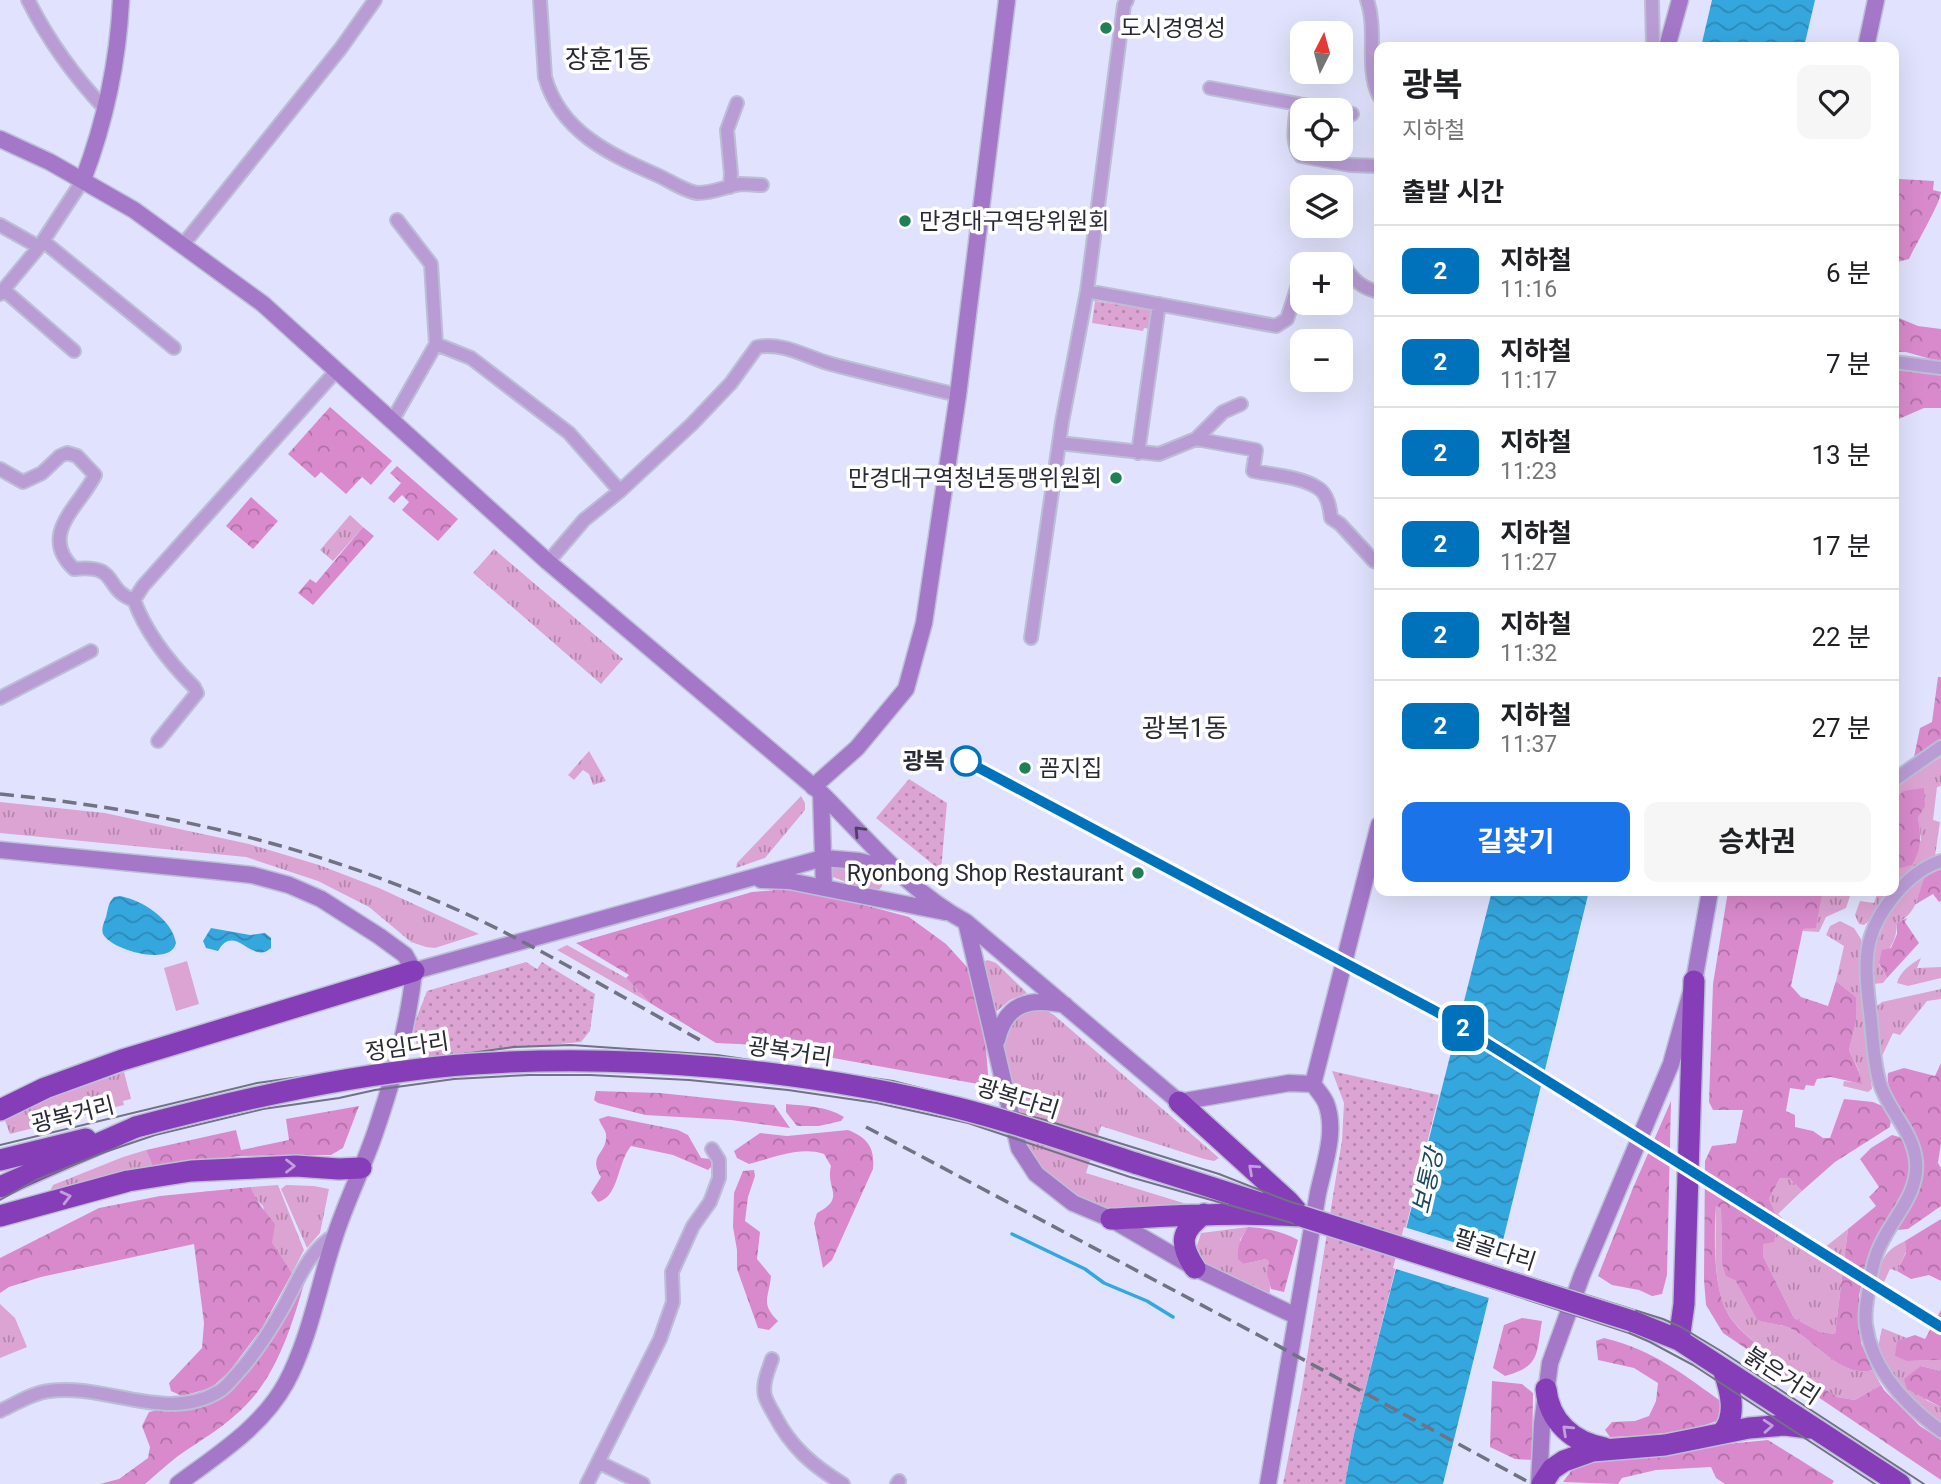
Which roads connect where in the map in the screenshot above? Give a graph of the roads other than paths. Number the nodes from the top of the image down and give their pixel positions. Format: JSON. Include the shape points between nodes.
{"nodes":[{"id":1,"x":28,"y":0,"type":"edge"},
{"id":2,"x":121,"y":0,"type":"edge"},
{"id":3,"x":375,"y":0,"type":"edge"},
{"id":4,"x":540,"y":0,"type":"edge"},
{"id":5,"x":1007,"y":0,"type":"edge"},
{"id":6,"x":1127,"y":0,"type":"edge"},
{"id":7,"x":1367,"y":0,"type":"edge"},
{"id":8,"x":1652,"y":0,"type":"edge"},
{"id":9,"x":1680,"y":0,"type":"edge"},
{"id":10,"x":1876,"y":0,"type":"edge"},
{"id":11,"x":1653,"y":42,"type":"edge"},
{"id":12,"x":1668,"y":42,"type":"edge"},
{"id":13,"x":1867,"y":42,"type":"edge"},
{"id":14,"x":1374,"y":86,"type":"edge"},
{"id":15,"x":1210,"y":89,"type":"dead end"},
{"id":16,"x":737,"y":103,"type":"dead end"},
{"id":17,"x":1290,"y":103,"type":"edge"},
{"id":18,"x":105,"y":109,"type":"junction"},
{"id":19,"x":0,"y":139,"type":"edge"},
{"id":20,"x":1324,"y":161,"type":"edge"},
{"id":21,"x":1374,"y":166,"type":"edge"},
{"id":22,"x":83,"y":180,"type":"junction"},
{"id":23,"x":762,"y":185,"type":"dead end"},
{"id":24,"x":730,"y":187,"type":"junction"},
{"id":25,"x":397,"y":220,"type":"dead end"},
{"id":26,"x":0,"y":225,"type":"edge"},
{"id":27,"x":41,"y":244,"type":"junction"},
{"id":28,"x":182,"y":246,"type":"junction"},
{"id":29,"x":1353,"y":278,"type":"edge"},
{"id":30,"x":1087,"y":291,"type":"junction"},
{"id":31,"x":1374,"y":291,"type":"edge"},
{"id":32,"x":2,"y":292,"type":"edge"},
{"id":33,"x":1159,"y":304,"type":"junction"},
{"id":34,"x":1290,"y":310,"type":"edge"},
{"id":35,"x":436,"y":344,"type":"junction"},
{"id":36,"x":174,"y":348,"type":"dead end"},
{"id":37,"x":74,"y":351,"type":"dead end"},
{"id":38,"x":1899,"y":363,"type":"edge"},
{"id":39,"x":1941,"y":368,"type":"edge"},
{"id":40,"x":336,"y":371,"type":"junction"},
{"id":41,"x":958,"y":395,"type":"junction"},
{"id":42,"x":1241,"y":404,"type":"dead end"},
{"id":43,"x":392,"y":421,"type":"junction"},
{"id":44,"x":1196,"y":439,"type":"junction"},
{"id":45,"x":1059,"y":443,"type":"junction"},
{"id":46,"x":1138,"y":453,"type":"junction"},
{"id":47,"x":0,"y":468,"type":"edge"},
{"id":48,"x":620,"y":491,"type":"junction"},
{"id":49,"x":1374,"y":561,"type":"edge"},
{"id":50,"x":548,"y":562,"type":"junction"},
{"id":51,"x":134,"y":600,"type":"junction"},
{"id":52,"x":1031,"y":638,"type":"dead end"},
{"id":53,"x":91,"y":651,"type":"dead end"},
{"id":54,"x":0,"y":698,"type":"edge"},
{"id":55,"x":158,"y":741,"type":"dead end"},
{"id":56,"x":1941,"y":747,"type":"edge"},
{"id":57,"x":1899,"y":776,"type":"edge"},
{"id":58,"x":817,"y":790,"type":"junction"},
{"id":59,"x":1374,"y":845,"type":"edge"},
{"id":60,"x":0,"y":850,"type":"edge"},
{"id":61,"x":823,"y":858,"type":"junction"},
{"id":62,"x":1941,"y":861,"type":"edge"},
{"id":63,"x":896,"y":870,"type":"junction"},
{"id":64,"x":744,"y":880,"type":"junction"},
{"id":65,"x":824,"y":888,"type":"junction"},
{"id":66,"x":1899,"y":890,"type":"edge"},
{"id":67,"x":1709,"y":896,"type":"edge"},
{"id":68,"x":1895,"y":896,"type":"edge"},
{"id":69,"x":896,"y":901,"type":"junction"},
{"id":70,"x":950,"y":914,"type":"junction"},
{"id":71,"x":966,"y":922,"type":"junction"},
{"id":72,"x":414,"y":971,"type":"junction"},
{"id":73,"x":1694,"y":981,"type":"junction"},
{"id":74,"x":1065,"y":1005,"type":"junction"},
{"id":75,"x":995,"y":1046,"type":"junction"},
{"id":76,"x":689,"y":1067,"type":"joint"},
{"id":77,"x":1313,"y":1084,"type":"junction"},
{"id":78,"x":884,"y":1092,"type":"joint"},
{"id":79,"x":1179,"y":1102,"type":"junction"},
{"id":80,"x":0,"y":1110,"type":"edge"},
{"id":81,"x":136,"y":1127,"type":"junction"},
{"id":82,"x":712,"y":1149,"type":"dead end"},
{"id":83,"x":0,"y":1160,"type":"edge"},
{"id":84,"x":361,"y":1168,"type":"junction"},
{"id":85,"x":0,"y":1187,"type":"edge"},
{"id":86,"x":1204,"y":1214,"type":"junction"},
{"id":87,"x":0,"y":1216,"type":"edge"},
{"id":88,"x":1301,"y":1216,"type":"junction"},
{"id":89,"x":1111,"y":1219,"type":"junction"},
{"id":90,"x":335,"y":1235,"type":"junction"},
{"id":91,"x":1195,"y":1268,"type":"junction"},
{"id":92,"x":1296,"y":1316,"type":"junction"},
{"id":93,"x":1632,"y":1321,"type":"joint"},
{"id":94,"x":1679,"y":1340,"type":"junction"},
{"id":95,"x":772,"y":1359,"type":"dead end"},
{"id":96,"x":1723,"y":1369,"type":"junction"},
{"id":97,"x":1546,"y":1389,"type":"junction"},
{"id":98,"x":0,"y":1411,"type":"edge"},
{"id":99,"x":1815,"y":1429,"type":"junction"},
{"id":100,"x":1941,"y":1431,"type":"edge"},
{"id":101,"x":1722,"y":1433,"type":"junction"},
{"id":102,"x":1610,"y":1449,"type":"junction"},
{"id":103,"x":598,"y":1462,"type":"junction"},
{"id":104,"x":178,"y":1484,"type":"edge"},
{"id":105,"x":587,"y":1484,"type":"edge"},
{"id":106,"x":643,"y":1484,"type":"edge"},
{"id":107,"x":843,"y":1484,"type":"edge"},
{"id":108,"x":1268,"y":1484,"type":"edge"},
{"id":109,"x":1541,"y":1484,"type":"edge"},
{"id":110,"x":1900,"y":1484,"type":"edge"}],
"edges":[{"from":1,"to":18,"type":"street","via":[[79,81]]},
{"from":2,"to":18,"type":"main road","via":[[117,55]]},
{"from":3,"to":28,"type":"street"},
{"from":4,"to":24,"type":"street","via":[[545,78],[568,122],[614,156],[697,193]]},
{"from":5,"to":41,"type":"main road"},
{"from":6,"to":30,"type":"street"},
{"from":7,"to":14,"type":"street"},
{"from":8,"to":11,"type":"street"},
{"from":9,"to":12,"type":"main road"},
{"from":10,"to":13,"type":"main road"},
{"from":15,"to":17,"type":"street"},
{"from":16,"to":24,"type":"street","via":[[727,130]]},
{"from":18,"to":22,"type":"main road"},
{"from":19,"to":22,"type":"main road"},
{"from":20,"to":21,"type":"street"},
{"from":22,"to":27,"type":"street"},
{"from":22,"to":28,"type":"main road"},
{"from":23,"to":24,"type":"street"},
{"from":25,"to":35,"type":"street","via":[[431,264]]},
{"from":26,"to":27,"type":"street"},
{"from":27,"to":32,"type":"street"},
{"from":27,"to":36,"type":"street"},
{"from":28,"to":40,"type":"main road","via":[[263,304]]},
{"from":29,"to":31,"type":"street"},
{"from":30,"to":33,"type":"street"},
{"from":30,"to":45,"type":"street"},
{"from":32,"to":37,"type":"street"},
{"from":33,"to":34,"type":"street","via":[[1276,326],[1287,319]]},
{"from":33,"to":46,"type":"street"},
{"from":35,"to":43,"type":"street"},
{"from":35,"to":48,"type":"street","via":[[471,358],[569,433]]},
{"from":38,"to":39,"type":"street"},
{"from":40,"to":43,"type":"main road"},
{"from":40,"to":51,"type":"street"},
{"from":41,"to":48,"type":"street","via":[[828,363],[784,347],[757,347],[692,424]]},
{"from":41,"to":58,"type":"main road","via":[[924,623],[905,689]]},
{"from":42,"to":44,"type":"street","via":[[1223,412]]},
{"from":43,"to":50,"type":"main road"},
{"from":44,"to":46,"type":"street","via":[[1158,454]]},
{"from":44,"to":49,"type":"street","via":[[1256,450],[1254,471],[1320,488],[1331,518]]},
{"from":45,"to":46,"type":"street"},
{"from":45,"to":52,"type":"street"},
{"from":47,"to":51,"type":"street","via":[[23,482],[67,453],[91,468],[92,482],[70,510],[61,531],[64,555],[74,569],[105,572],[120,594]]},
{"from":48,"to":50,"type":"street","via":[[584,520]]},
{"from":50,"to":58,"type":"main road"},
{"from":51,"to":55,"type":"street","via":[[166,657],[197,693]]},
{"from":53,"to":54,"type":"street"},
{"from":56,"to":57,"type":"street"},
{"from":58,"to":61,"type":"main road"},
{"from":63,"to":58,"type":"main road","one_way":true},
{"from":59,"to":77,"type":"main road"},
{"from":60,"to":72,"type":"main road","via":[[215,871],[289,885],[368,928],[405,955]]},
{"from":61,"to":63,"type":"main road"},
{"from":61,"to":64,"type":"main road"},
{"from":61,"to":65,"type":"main road"},
{"from":62,"to":66,"type":"street","via":[[1917,872]]},
{"from":63,"to":69,"type":"main road"},
{"from":63,"to":70,"type":"main road"},
{"from":64,"to":65,"type":"main road"},
{"from":64,"to":72,"type":"main road"},
{"from":65,"to":69,"type":"main road"},
{"from":67,"to":73,"type":"main road"},
{"from":68,"to":100,"type":"street","via":[[1875,927],[1867,956],[1875,1060],[1885,1098],[1909,1136],[1916,1163],[1914,1187],[1878,1248],[1866,1324],[1872,1349],[1889,1380],[1917,1413]]},
{"from":69,"to":70,"type":"main road"},
{"from":70,"to":71,"type":"main road"},
{"from":71,"to":74,"type":"main road"},
{"from":71,"to":75,"type":"main road"},
{"from":72,"to":80,"type":"highway","via":[[122,1059]]},
{"from":72,"to":84,"type":"main road","via":[[391,1076]]},
{"from":73,"to":94,"type":"highway"},
{"from":73,"to":97,"type":"main road","via":[[1671,1064],[1582,1275],[1553,1353]]},
{"from":74,"to":75,"type":"main road","via":[[1027,1003],[1013,1009]]},
{"from":74,"to":79,"type":"main road"},
{"from":75,"to":89,"type":"main road","via":[[1019,1148],[1035,1174],[1073,1203]]},
{"from":76,"to":78,"type":"highway","name":"광복거리","bridge":true},
{"from":76,"to":81,"type":"highway","name":"정임다리","bridge":true,"via":[[541,1061],[461,1066],[260,1096]]},
{"from":77,"to":79,"type":"main road","via":[[1289,1083]]},
{"from":77,"to":92,"type":"main road","via":[[1330,1118],[1328,1147]]},
{"from":78,"to":88,"type":"highway","name":"광복다리","bridge":true,"via":[[958,1108]]},
{"from":88,"to":79,"type":"highway","one_way":true},
{"from":81,"to":83,"type":"highway","name":"광복거리"},
{"from":81,"to":85,"type":"highway","name":"광복거리"},
{"from":82,"to":103,"type":"street","via":[[720,1168],[716,1188],[672,1272],[673,1301],[660,1339]]},
{"from":87,"to":84,"type":"highway","one_way":true,"via":[[128,1181],[191,1171]]},
{"from":84,"to":90,"type":"main road"},
{"from":86,"to":88,"type":"highway"},
{"from":86,"to":89,"type":"highway"},
{"from":86,"to":91,"type":"highway","via":[[1185,1233],[1185,1253]]},
{"from":88,"to":93,"type":"highway","name":"팔골다리","bridge":true},
{"from":89,"to":91,"type":"main road"},
{"from":90,"to":98,"type":"street","via":[[310,1259],[264,1339],[220,1391],[180,1404],[48,1391]]},
{"from":90,"to":104,"type":"main road","via":[[286,1383],[248,1429]]},
{"from":91,"to":92,"type":"main road"},
{"from":92,"to":108,"type":"main road"},
{"from":93,"to":94,"type":"highway","name":"붉은거리"},
{"from":94,"to":96,"type":"highway","name":"붉은거리"},
{"from":95,"to":107,"type":"street","via":[[765,1396],[780,1426],[800,1453]]},
{"from":96,"to":99,"type":"highway","name":"붉은거리"},
{"from":96,"to":101,"type":"highway","via":[[1731,1399],[1728,1426]]},
{"from":102,"to":97,"type":"highway","one_way":true,"via":[[1569,1434],[1547,1401]]},
{"from":97,"to":109,"type":"main road"},
{"from":101,"to":99,"type":"highway","one_way":true,"via":[[1784,1425]]},
{"from":99,"to":110,"type":"highway","name":"붉은거리"},
{"from":101,"to":102,"type":"highway","via":[[1665,1445]]},
{"from":102,"to":109,"type":"highway","via":[[1564,1461]]},
{"from":103,"to":105,"type":"street"},
{"from":103,"to":106,"type":"street"}]}
